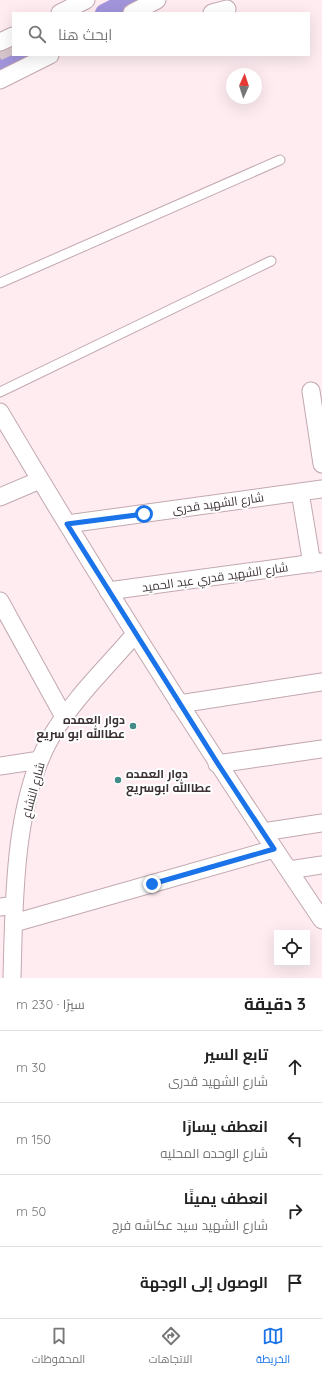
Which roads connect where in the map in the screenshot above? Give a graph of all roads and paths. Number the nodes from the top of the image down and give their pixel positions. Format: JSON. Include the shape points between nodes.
{"nodes":[{"id":1,"x":86,"y":0,"type":"edge"},
{"id":2,"x":157,"y":0,"type":"edge"},
{"id":3,"x":62,"y":12,"type":"edge"},
{"id":4,"x":134,"y":12,"type":"edge"},
{"id":5,"x":12,"y":36,"type":"edge"},
{"id":6,"x":0,"y":42,"type":"edge"},
{"id":7,"x":48,"y":56,"type":"edge"},
{"id":8,"x":0,"y":80,"type":"edge"},
{"id":9,"x":280,"y":160,"type":"dead end"},
{"id":10,"x":271,"y":261,"type":"dead end"},
{"id":11,"x":0,"y":283,"type":"edge"},
{"id":12,"x":311,"y":391,"type":"dead end"},
{"id":13,"x":0,"y":392,"type":"edge"},
{"id":14,"x":0,"y":412,"type":"edge"},
{"id":15,"x":322,"y":464,"type":"edge"},
{"id":16,"x":40,"y":480,"type":"junction"},
{"id":17,"x":322,"y":489,"type":"edge"},
{"id":18,"x":300,"y":492,"type":"junction"},
{"id":19,"x":0,"y":497,"type":"edge"},
{"id":20,"x":67,"y":524,"type":"junction"},
{"id":21,"x":317,"y":563,"type":"edge"},
{"id":22,"x":108,"y":591,"type":"junction"},
{"id":23,"x":0,"y":601,"type":"edge"},
{"id":24,"x":135,"y":634,"type":"junction"},
{"id":25,"x":322,"y":682,"type":"edge"},
{"id":26,"x":179,"y":704,"type":"junction"},
{"id":27,"x":64,"y":717,"type":"junction"},
{"id":28,"x":322,"y":749,"type":"edge"},
{"id":29,"x":40,"y":760,"type":"junction"},
{"id":30,"x":218,"y":764,"type":"junction"},
{"id":31,"x":0,"y":766,"type":"edge"},
{"id":32,"x":322,"y":823,"type":"edge"},
{"id":33,"x":263,"y":832,"type":"junction"},
{"id":34,"x":274,"y":849,"type":"junction"},
{"id":35,"x":322,"y":865,"type":"edge"},
{"id":36,"x":289,"y":870,"type":"junction"},
{"id":37,"x":7,"y":906,"type":"edge"},
{"id":38,"x":322,"y":920,"type":"edge"},
{"id":39,"x":14,"y":923,"type":"junction"},
{"id":40,"x":12,"y":978,"type":"edge"}],
"edges":[{"from":1,"to":3,"type":"street"},
{"from":2,"to":4,"type":"street"},
{"from":5,"to":6,"type":"street"},
{"from":7,"to":8,"type":"street"},
{"from":9,"to":11,"type":"lane"},
{"from":10,"to":13,"type":"lane"},
{"from":12,"to":15,"type":"street"},
{"from":14,"to":16,"type":"street"},
{"from":16,"to":19,"type":"street"},
{"from":16,"to":20,"type":"street"},
{"from":17,"to":18,"type":"street","name":"شارع الشهيد قدرى"},
{"from":18,"to":20,"type":"street","name":"شارع الشهيد قدرى"},
{"from":18,"to":21,"type":"street"},
{"from":20,"to":22,"type":"street"},
{"from":21,"to":22,"type":"street","name":"شارع الشهيد قدري عبد الحميد"},
{"from":22,"to":24,"type":"street"},
{"from":23,"to":27,"type":"street"},
{"from":24,"to":26,"type":"street"},
{"from":24,"to":27,"type":"street","name":"شارع النشاع"},
{"from":25,"to":26,"type":"street"},
{"from":26,"to":30,"type":"street"},
{"from":27,"to":29,"type":"street","name":"شارع النشاع"},
{"from":28,"to":30,"type":"street"},
{"from":29,"to":31,"type":"street"},
{"from":29,"to":37,"type":"street","name":"شارع النشاع","via":[[29,797],[16,874]]},
{"from":30,"to":33,"type":"street"},
{"from":32,"to":33,"type":"street"},
{"from":33,"to":34,"type":"street"},
{"from":34,"to":36,"type":"street"},
{"from":34,"to":39,"type":"street"},
{"from":35,"to":36,"type":"street"},
{"from":36,"to":38,"type":"street"},
{"from":37,"to":39,"type":"street","name":"شارع النشاع"},
{"from":39,"to":40,"type":"street","name":"شارع النشاع"}]}
